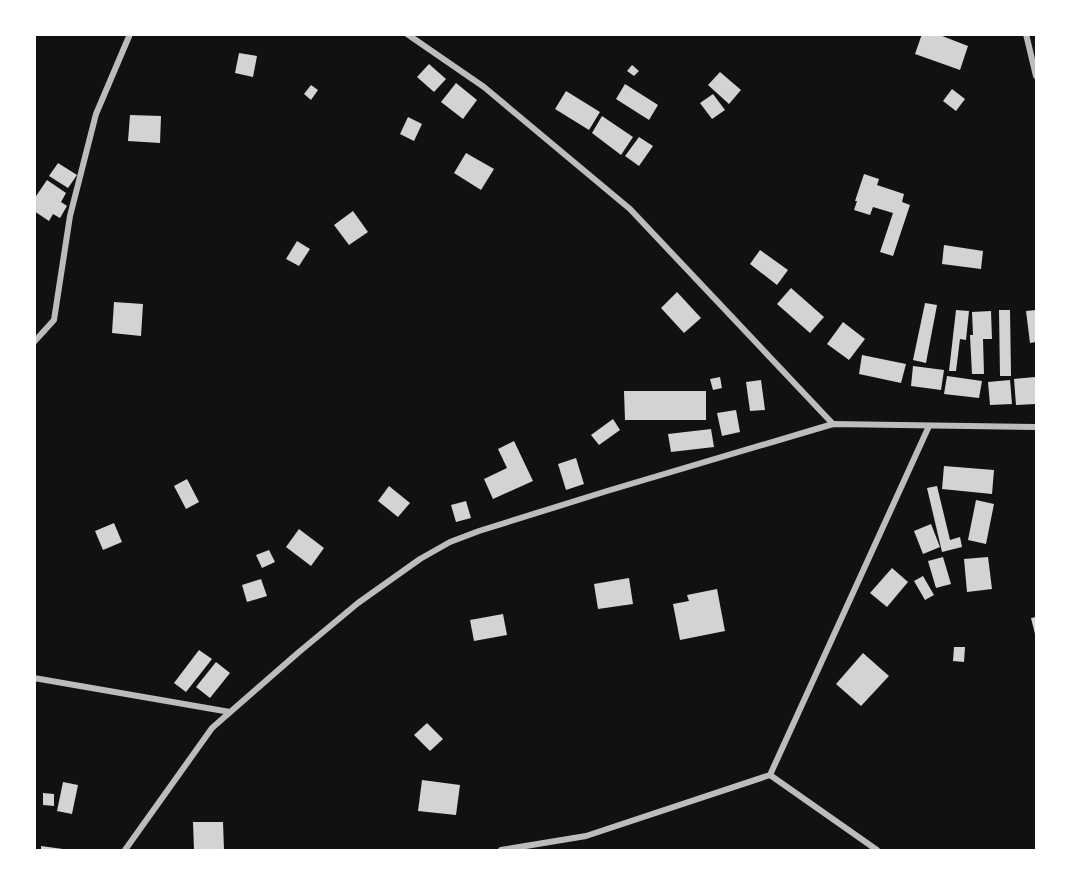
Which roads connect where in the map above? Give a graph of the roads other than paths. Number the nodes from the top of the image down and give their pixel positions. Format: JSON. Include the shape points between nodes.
{"nodes":[{"id":1,"x":130,"y":34,"type":"edge"},
{"id":2,"x":407,"y":34,"type":"edge"},
{"id":3,"x":1026,"y":34,"type":"edge"},
{"id":4,"x":1036,"y":76,"type":"edge"},
{"id":5,"x":34,"y":342,"type":"edge"},
{"id":6,"x":833,"y":424,"type":"junction"},
{"id":7,"x":929,"y":426,"type":"junction"},
{"id":8,"x":1036,"y":427,"type":"edge"},
{"id":9,"x":34,"y":678,"type":"edge"},
{"id":10,"x":230,"y":712,"type":"junction"},
{"id":11,"x":771,"y":775,"type":"junction"},
{"id":12,"x":125,"y":850,"type":"edge"},
{"id":13,"x":501,"y":850,"type":"edge"},
{"id":14,"x":877,"y":850,"type":"edge"}],
"edges":[{"from":1,"to":5,"type":"street","via":[[96,114],[70,216],[54,320]]},
{"from":2,"to":6,"type":"street","via":[[484,87],[630,209]]},
{"from":3,"to":4,"type":"street"},
{"from":6,"to":7,"type":"street"},
{"from":6,"to":10,"type":"street","via":[[450,542],[358,603]]},
{"from":7,"to":8,"type":"street"},
{"from":7,"to":11,"type":"street"},
{"from":9,"to":10,"type":"street"},
{"from":10,"to":12,"type":"street","via":[[212,728]]},
{"from":11,"to":13,"type":"street","via":[[586,836]]},
{"from":11,"to":14,"type":"street"}]}
